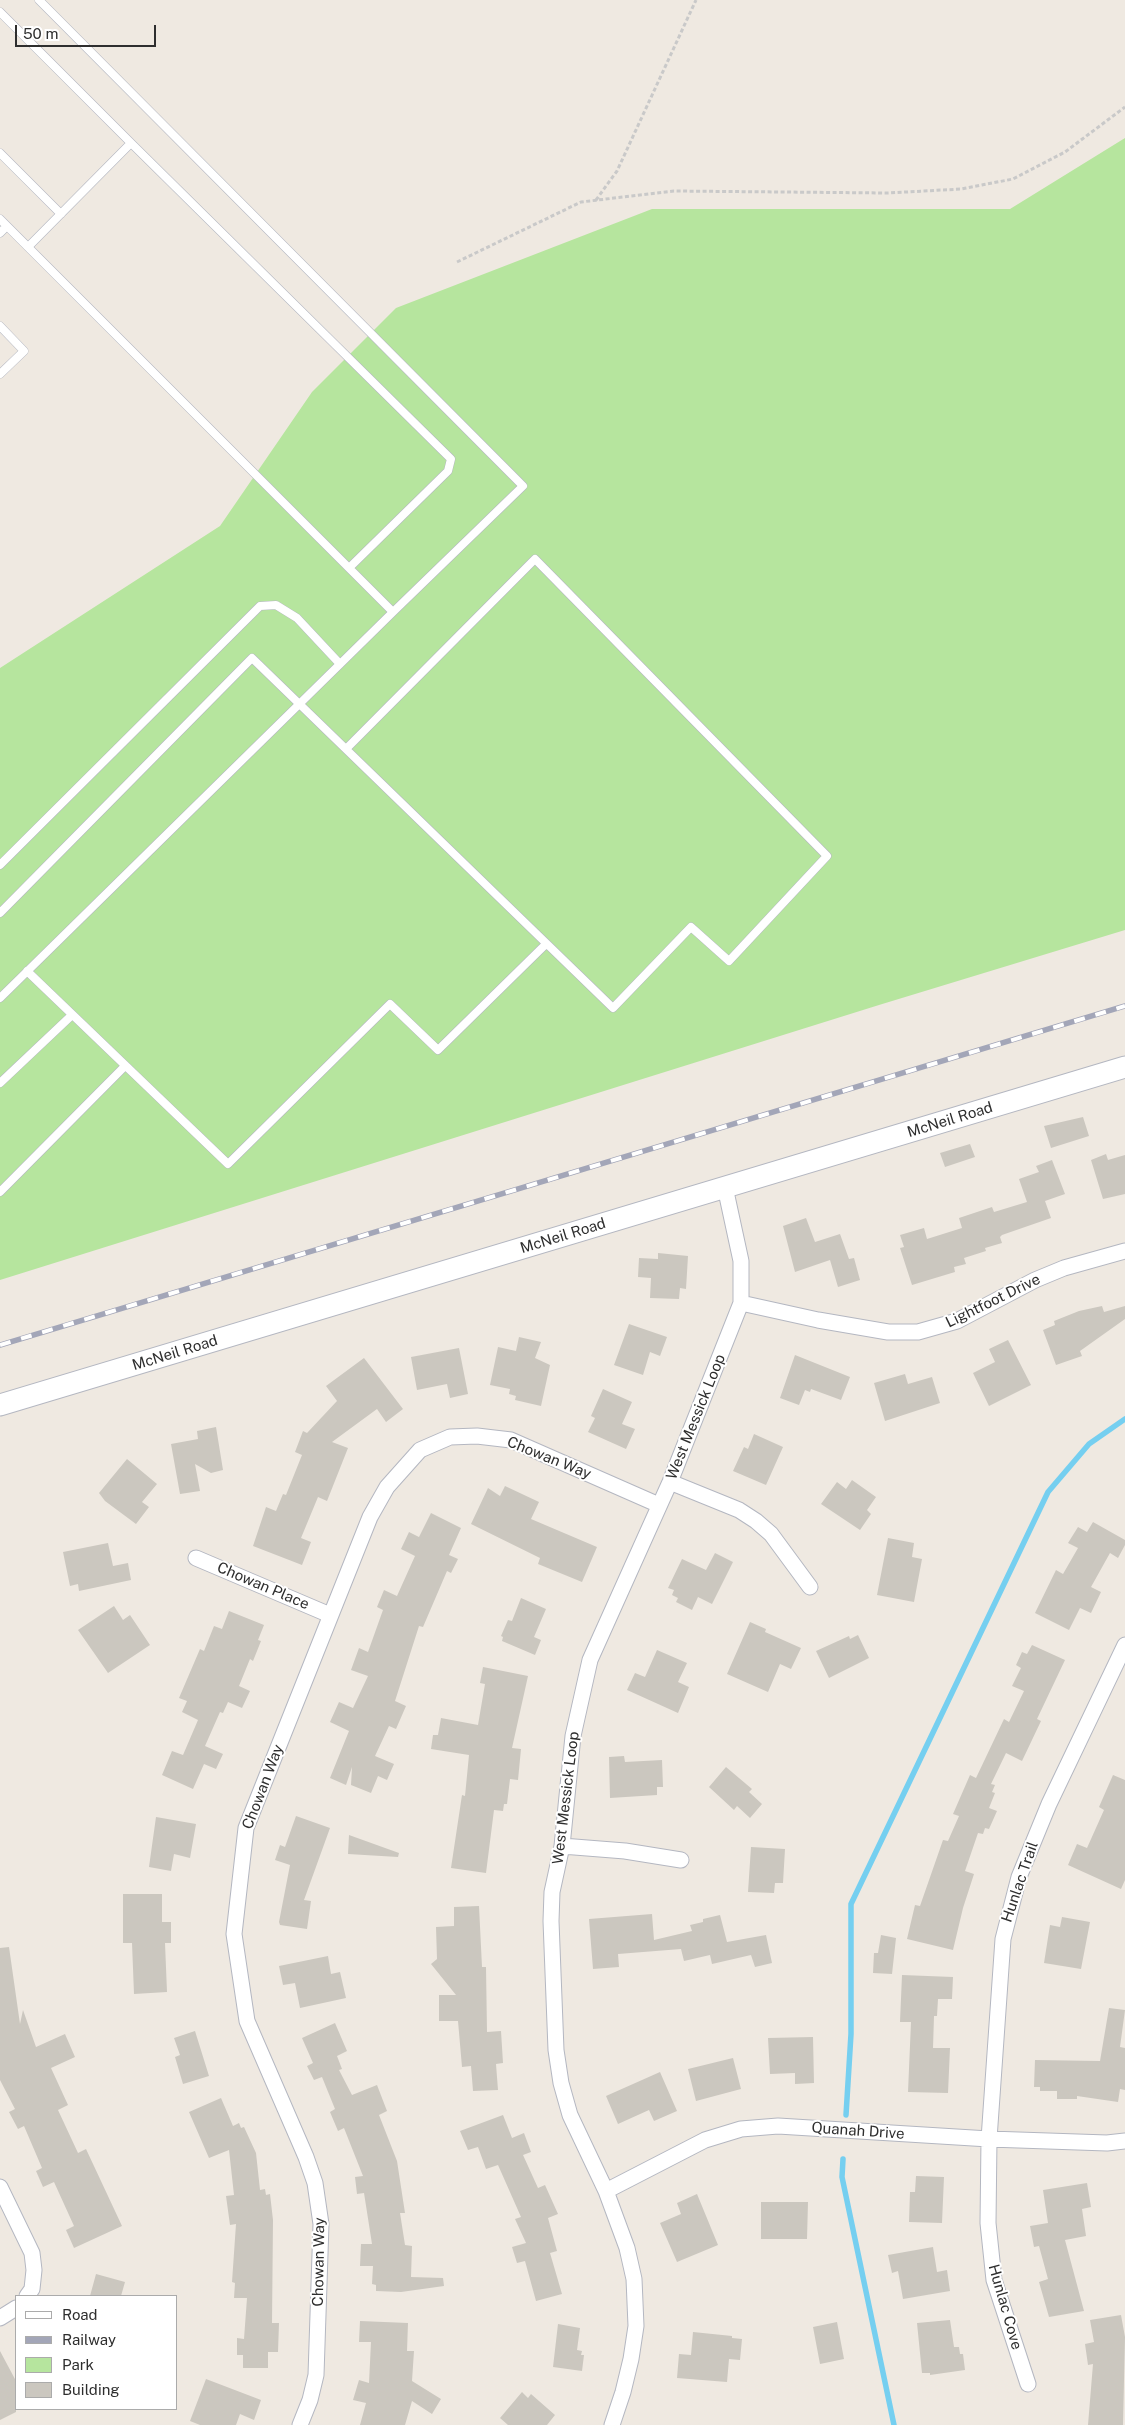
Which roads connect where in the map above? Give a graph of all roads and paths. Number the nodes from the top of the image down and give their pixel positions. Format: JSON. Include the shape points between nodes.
{"nodes":[{"id":1,"x":39,"y":0,"type":"edge"},
{"id":2,"x":696,"y":0,"type":"edge"},
{"id":3,"x":0,"y":12,"type":"edge"},
{"id":4,"x":1125,"y":107,"type":"edge"},
{"id":5,"x":131,"y":143,"type":"junction"},
{"id":6,"x":0,"y":153,"type":"edge"},
{"id":7,"x":596,"y":200,"type":"junction"},
{"id":8,"x":61,"y":214,"type":"junction"},
{"id":9,"x":0,"y":219,"type":"edge"},
{"id":10,"x":7,"y":226,"type":"junction"},
{"id":11,"x":0,"y":233,"type":"edge"},
{"id":12,"x":28,"y":247,"type":"junction"},
{"id":13,"x":458,"y":262,"type":"dead end"},
{"id":14,"x":0,"y":326,"type":"edge"},
{"id":15,"x":0,"y":374,"type":"edge"},
{"id":16,"x":349,"y":568,"type":"junction"},
{"id":17,"x":393,"y":612,"type":"junction"},
{"id":18,"x":340,"y":664,"type":"junction"},
{"id":19,"x":300,"y":704,"type":"junction"},
{"id":20,"x":346,"y":749,"type":"junction"},
{"id":21,"x":0,"y":865,"type":"edge"},
{"id":22,"x":0,"y":913,"type":"edge"},
{"id":23,"x":545,"y":944,"type":"junction"},
{"id":24,"x":27,"y":971,"type":"junction"},
{"id":25,"x":0,"y":998,"type":"edge"},
{"id":26,"x":72,"y":1015,"type":"junction"},
{"id":27,"x":125,"y":1066,"type":"junction"},
{"id":28,"x":1125,"y":1067,"type":"edge"},
{"id":29,"x":0,"y":1083,"type":"edge"},
{"id":30,"x":725,"y":1187,"type":"junction"},
{"id":31,"x":0,"y":1192,"type":"edge"},
{"id":32,"x":1125,"y":1251,"type":"edge"},
{"id":33,"x":742,"y":1303,"type":"junction"},
{"id":34,"x":0,"y":1405,"type":"edge"},
{"id":35,"x":670,"y":1482,"type":"junction"},
{"id":36,"x":659,"y":1505,"type":"junction"},
{"id":37,"x":196,"y":1558,"type":"dead end"},
{"id":38,"x":810,"y":1587,"type":"dead end"},
{"id":39,"x":330,"y":1615,"type":"junction"},
{"id":40,"x":1125,"y":1645,"type":"edge"},
{"id":41,"x":562,"y":1846,"type":"junction"},
{"id":42,"x":681,"y":1860,"type":"dead end"},
{"id":43,"x":989,"y":2139,"type":"junction"},
{"id":44,"x":1125,"y":2141,"type":"edge"},
{"id":45,"x":0,"y":2186,"type":"edge"},
{"id":46,"x":606,"y":2191,"type":"junction"},
{"id":47,"x":28,"y":2295,"type":"edge"},
{"id":48,"x":15,"y":2309,"type":"edge"},
{"id":49,"x":0,"y":2318,"type":"edge"},
{"id":50,"x":1028,"y":2384,"type":"dead end"},
{"id":51,"x":300,"y":2425,"type":"edge"},
{"id":52,"x":612,"y":2425,"type":"edge"}],
"edges":[{"from":1,"to":17,"type":"lane","via":[[523,486]]},
{"from":2,"to":7,"type":"path","via":[[617,171]]},
{"from":3,"to":5,"type":"lane"},
{"from":4,"to":7,"type":"path","via":[[1065,152],[1013,179],[960,189],[888,193],[674,191]]},
{"from":5,"to":8,"type":"lane"},
{"from":5,"to":16,"type":"lane","via":[[451,459],[448,471]]},
{"from":6,"to":8,"type":"lane"},
{"from":7,"to":13,"type":"path","via":[[582,202]]},
{"from":8,"to":12,"type":"lane"},
{"from":9,"to":10,"type":"lane"},
{"from":10,"to":11,"type":"lane"},
{"from":10,"to":12,"type":"lane"},
{"from":12,"to":16,"type":"lane"},
{"from":14,"to":15,"type":"lane","via":[[24,351]]},
{"from":16,"to":17,"type":"lane"},
{"from":17,"to":18,"type":"lane"},
{"from":18,"to":19,"type":"lane"},
{"from":18,"to":21,"type":"lane","via":[[298,618],[276,605],[260,606]]},
{"from":19,"to":20,"type":"lane"},
{"from":19,"to":22,"type":"lane","via":[[252,658]]},
{"from":19,"to":24,"type":"lane"},
{"from":20,"to":23,"type":"lane"},
{"from":20,"to":23,"type":"lane","via":[[535,559],[827,856],[729,961],[691,928],[613,1008]]},
{"from":23,"to":27,"type":"lane","via":[[438,1050],[390,1004],[228,1164]]},
{"from":24,"to":25,"type":"lane"},
{"from":24,"to":26,"type":"lane"},
{"from":26,"to":27,"type":"lane"},
{"from":26,"to":29,"type":"lane"},
{"from":27,"to":31,"type":"lane"},
{"from":28,"to":30,"type":"main road","name":"McNeil Road"},
{"from":30,"to":33,"type":"street","name":"West Messick Loop","via":[[741,1261]]},
{"from":30,"to":34,"type":"main road","name":"McNeil Road"},
{"from":32,"to":33,"type":"street","name":"Lightfoot Drive","via":[[1064,1268],[957,1321],[918,1332],[880,1330]]},
{"from":33,"to":35,"type":"street","name":"West Messick Loop"},
{"from":35,"to":36,"type":"street","name":"West Messick Loop"},
{"from":35,"to":38,"type":"street","via":[[756,1520],[771,1534]]},
{"from":36,"to":39,"type":"street","name":"Chowan Way","via":[[511,1440],[450,1437],[420,1450],[381,1496]]},
{"from":36,"to":41,"type":"street","name":"West Messick Loop","via":[[590,1660],[573,1736]]},
{"from":37,"to":39,"type":"street","name":"Chowan Place"},
{"from":39,"to":51,"type":"street","name":"Chowan Way","via":[[246,1828],[234,1934],[247,2021],[306,2157],[315,2183],[322,2224],[316,2375]]},
{"from":40,"to":43,"type":"street","name":"Hunlac Trail","via":[[1049,1804],[1009,1908],[999,1970]]},
{"from":41,"to":42,"type":"street"},
{"from":41,"to":46,"type":"street","name":"West Messick Loop","via":[[552,1892],[551,1922],[556,2050],[570,2115]]},
{"from":43,"to":44,"type":"street","name":"Quanah Drive"},
{"from":43,"to":46,"type":"street","name":"Quanah Drive","via":[[778,2126],[742,2129],[705,2140]]},
{"from":43,"to":50,"type":"street","name":"Hunlac Cove","via":[[988,2223],[994,2280]]},
{"from":45,"to":47,"type":"street","via":[[32,2253],[34,2270],[32,2290]]},
{"from":46,"to":52,"type":"street","name":"West Messick Loop","via":[[627,2248],[636,2295],[631,2359]]},
{"from":48,"to":49,"type":"street"}]}
